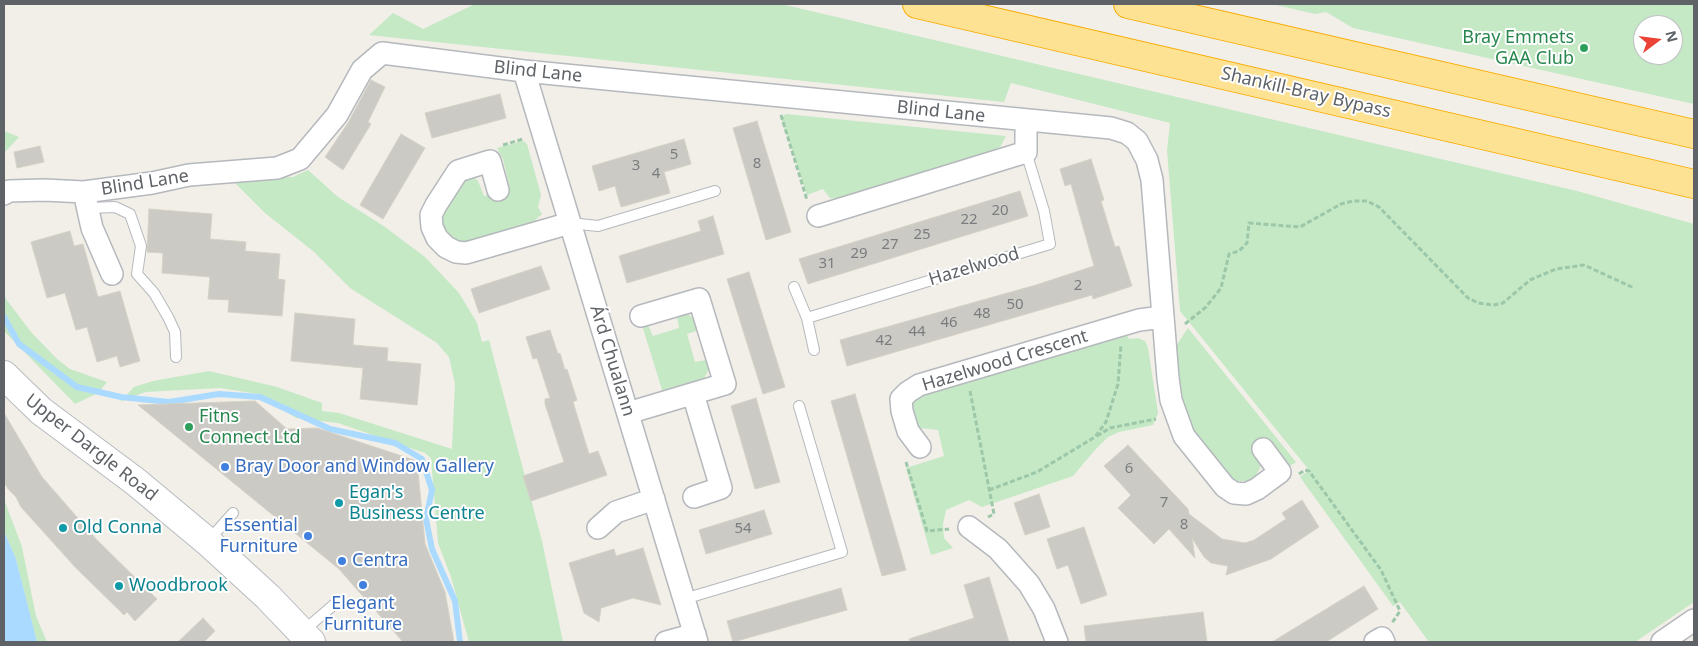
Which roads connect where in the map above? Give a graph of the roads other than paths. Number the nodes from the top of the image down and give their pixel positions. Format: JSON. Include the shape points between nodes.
{"nodes":[{"id":1,"x":917,"y":4,"type":"edge"},
{"id":2,"x":1128,"y":4,"type":"edge"},
{"id":3,"x":524,"y":71,"type":"junction"},
{"id":4,"x":1026,"y":121,"type":"junction"},
{"id":5,"x":1694,"y":134,"type":"edge"},
{"id":6,"x":1026,"y":152,"type":"junction"},
{"id":7,"x":1694,"y":184,"type":"edge"},
{"id":8,"x":498,"y":190,"type":"dead end"},
{"id":9,"x":715,"y":191,"type":"dead end"},
{"id":10,"x":4,"y":194,"type":"edge"},
{"id":11,"x":86,"y":200,"type":"junction"},
{"id":12,"x":818,"y":216,"type":"road end"},
{"id":13,"x":570,"y":222,"type":"junction"},
{"id":14,"x":112,"y":274,"type":"dead end"},
{"id":15,"x":794,"y":287,"type":"dead end"},
{"id":16,"x":641,"y":316,"type":"dead end"},
{"id":17,"x":806,"y":318,"type":"junction"},
{"id":18,"x":1163,"y":325,"type":"junction"},
{"id":19,"x":814,"y":350,"type":"dead end"},
{"id":20,"x":176,"y":357,"type":"dead end"},
{"id":21,"x":4,"y":375,"type":"edge"},
{"id":22,"x":692,"y":394,"type":"junction"},
{"id":23,"x":798,"y":406,"type":"dead end"},
{"id":24,"x":628,"y":413,"type":"junction"},
{"id":25,"x":920,"y":447,"type":"road end"},
{"id":26,"x":1263,"y":449,"type":"dead end"},
{"id":27,"x":694,"y":497,"type":"dead end"},
{"id":28,"x":654,"y":500,"type":"junction"},
{"id":29,"x":233,"y":513,"type":"dead end"},
{"id":30,"x":969,"y":527,"type":"road end"},
{"id":31,"x":598,"y":528,"type":"dead end"},
{"id":32,"x":208,"y":542,"type":"junction"},
{"id":33,"x":684,"y":599,"type":"junction"},
{"id":34,"x":337,"y":602,"type":"dead end"},
{"id":35,"x":1694,"y":620,"type":"edge"},
{"id":36,"x":306,"y":637,"type":"edge"},
{"id":37,"x":696,"y":638,"type":"edge"},
{"id":38,"x":1672,"y":639,"type":"edge"},
{"id":39,"x":666,"y":642,"type":"edge"},
{"id":40,"x":1058,"y":642,"type":"edge"}],
"edges":[{"from":1,"to":7,"type":"highway","name":"Shankill-Bray Bypass"},
{"from":2,"to":5,"type":"highway"},
{"from":3,"to":4,"type":"street","name":"Blind Lane"},
{"from":3,"to":11,"type":"street","name":"Blind Lane","via":[[382,54],[362,70],[336,115],[300,159],[277,168],[190,174]]},
{"from":3,"to":13,"type":"street","name":"Árd Chualann"},
{"from":4,"to":6,"type":"street","name":"Hazelwood"},
{"from":4,"to":18,"type":"street","name":"Blind Lane","via":[[1111,128],[1127,133],[1137,141],[1147,160],[1152,180]]},
{"from":6,"to":12,"type":"street"},
{"from":6,"to":17,"type":"lane","name":"Hazelwood","via":[[1044,211],[1050,244]]},
{"from":8,"to":13,"type":"street","via":[[490,161],[458,172],[432,215],[432,227],[437,238],[446,247],[466,253]]},
{"from":9,"to":13,"type":"lane","via":[[598,226]]},
{"from":10,"to":11,"type":"street","name":"Blind Lane","via":[[44,190]]},
{"from":11,"to":14,"type":"street","via":[[92,228]]},
{"from":11,"to":20,"type":"lane","via":[[130,214],[141,246],[137,274],[154,293],[168,317],[175,332]]},
{"from":13,"to":24,"type":"street","name":"Árd Chualann"},
{"from":15,"to":17,"type":"lane"},
{"from":16,"to":22,"type":"street","via":[[699,299],[724,384]]},
{"from":17,"to":19,"type":"lane"},
{"from":18,"to":25,"type":"street","name":"Hazelwood Crescent","via":[[1139,320],[919,386],[901,399],[908,431]]},
{"from":18,"to":26,"type":"street","via":[[1170,393],[1184,436],[1195,452],[1225,487],[1234,493],[1246,494],[1280,472]]},
{"from":21,"to":32,"type":"main road","name":"Upper Dargle Road","via":[[41,411],[136,482]]},
{"from":22,"to":24,"type":"street"},
{"from":22,"to":27,"type":"street","via":[[721,488]]},
{"from":23,"to":33,"type":"lane","via":[[842,552]]},
{"from":24,"to":28,"type":"street","name":"Árd Chualann"},
{"from":28,"to":31,"type":"street","via":[[616,512]]},
{"from":28,"to":33,"type":"street","name":"Árd Chualann"},
{"from":29,"to":32,"type":"lane"},
{"from":30,"to":40,"type":"street","via":[[998,550],[1029,584]]},
{"from":32,"to":36,"type":"main road","name":"Upper Dargle Road","via":[[254,583]]},
{"from":33,"to":37,"type":"street","name":"Árd Chualann"},
{"from":34,"to":36,"type":"lane"},
{"from":35,"to":38,"type":"street"},
{"from":37,"to":39,"type":"street","name":"Árd Chualann"}]}
